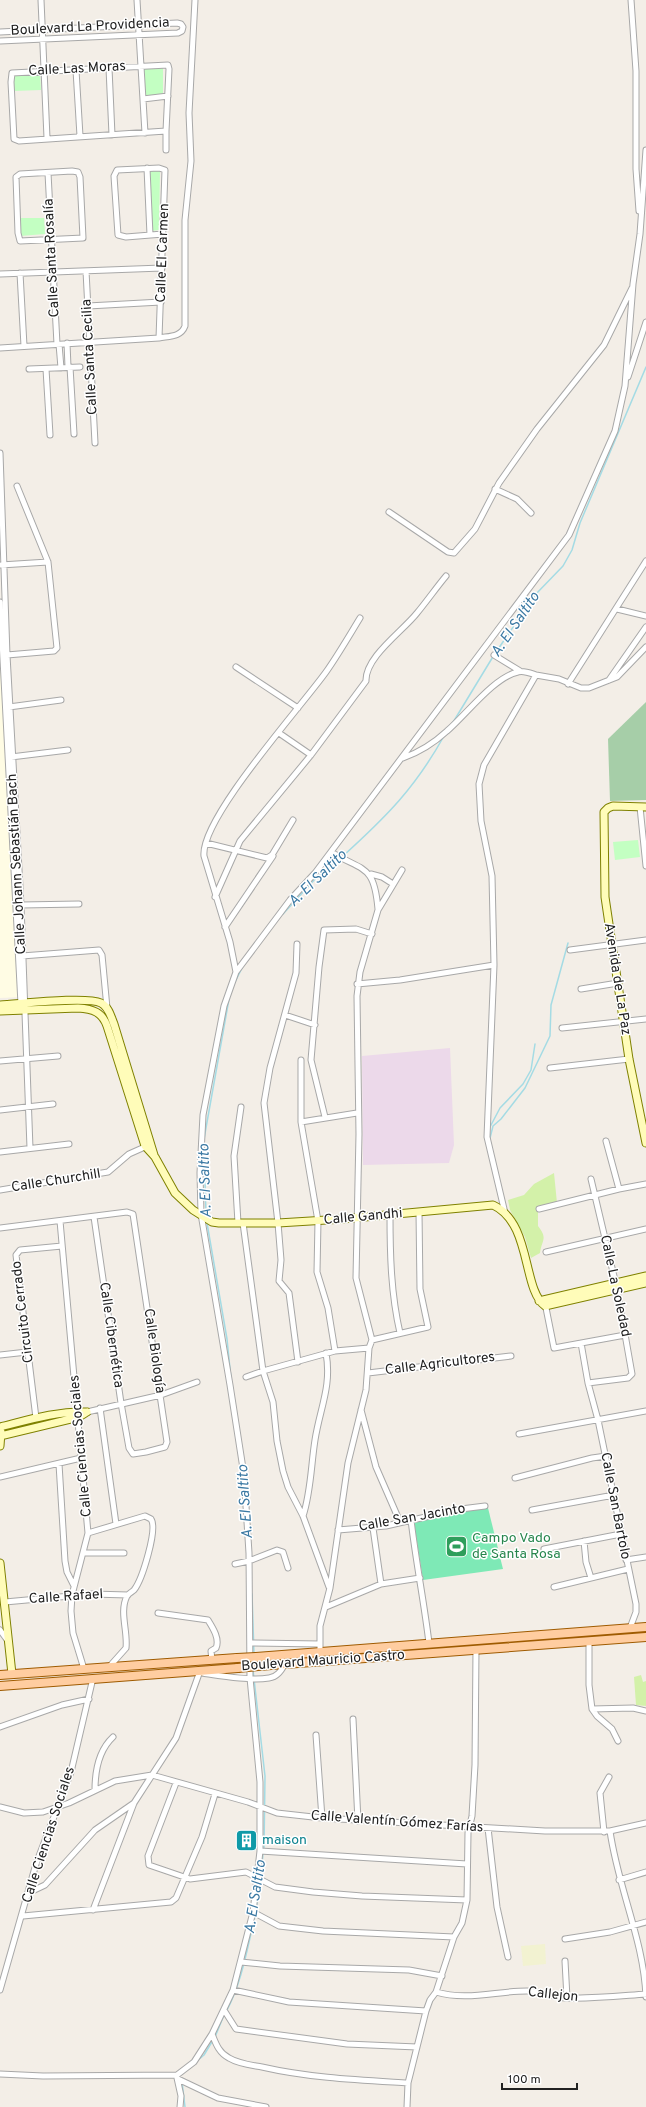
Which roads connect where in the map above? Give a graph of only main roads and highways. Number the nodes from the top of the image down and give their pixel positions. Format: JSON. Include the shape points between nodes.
{"nodes":[{"id":1,"x":643,"y":807,"type":"edge"},
{"id":2,"x":0,"y":1005,"type":"edge"},
{"id":3,"x":24,"y":1006,"type":"junction"},
{"id":4,"x":0,"y":1011,"type":"edge"},
{"id":5,"x":643,"y":1115,"type":"edge"},
{"id":6,"x":646,"y":1143,"type":"edge"},
{"id":7,"x":149,"y":1145,"type":"junction"},
{"id":8,"x":646,"y":1276,"type":"edge"},
{"id":9,"x":646,"y":1283,"type":"edge"},
{"id":10,"x":616,"y":1286,"type":"junction"},
{"id":11,"x":87,"y":1412,"type":"road end"},
{"id":12,"x":78,"y":1414,"type":"junction"},
{"id":13,"x":0,"y":1427,"type":"edge"},
{"id":14,"x":0,"y":1436,"type":"edge"},
{"id":15,"x":0,"y":1446,"type":"edge"},
{"id":16,"x":0,"y":1563,"type":"edge"},
{"id":17,"x":646,"y":1627,"type":"edge"},
{"id":18,"x":646,"y":1637,"type":"edge"},
{"id":19,"x":12,"y":1674,"type":"junction"},
{"id":20,"x":0,"y":1675,"type":"edge"},
{"id":21,"x":0,"y":1686,"type":"edge"}],
"edges":[{"from":1,"to":5,"type":"main road","name":"Avenida de La Paz","via":[[613,806],[604,812],[605,897],[611,945],[629,1059]]},
{"from":2,"to":3,"type":"main road","name":"Calle Gandhi"},
{"from":3,"to":4,"type":"main road","name":"Calle Gandhi"},
{"from":3,"to":7,"type":"main road","name":"Calle Gandhi","via":[[91,1009],[100,1014],[107,1026]]},
{"from":3,"to":7,"type":"main road","name":"Calle Gandhi","via":[[84,1000],[101,1003],[107,1008]]},
{"from":5,"to":6,"type":"main road","name":"Avenida de La Paz"},
{"from":7,"to":10,"type":"main road","name":"Calle Gandhi","via":[[175,1193],[184,1203],[212,1222],[219,1224],[318,1221],[488,1204],[497,1206],[505,1213],[522,1244],[535,1295],[543,1302]]},
{"from":8,"to":10,"type":"main road"},
{"from":9,"to":10,"type":"main road"},
{"from":11,"to":12,"type":"main road"},
{"from":12,"to":13,"type":"main road","via":[[36,1418]]},
{"from":12,"to":14,"type":"main road"},
{"from":13,"to":14,"type":"main road"},
{"from":14,"to":15,"type":"main road"},
{"from":16,"to":19,"type":"main road"},
{"from":17,"to":19,"type":"main road","name":"Boulevard Mauricio Castro","bridge":true,"via":[[429,1643],[320,1647],[237,1658]]},
{"from":18,"to":21,"type":"main road","name":"Boulevard Mauricio Castro","bridge":true},
{"from":19,"to":20,"type":"main road","name":"Boulevard Mauricio Castro"}]}
